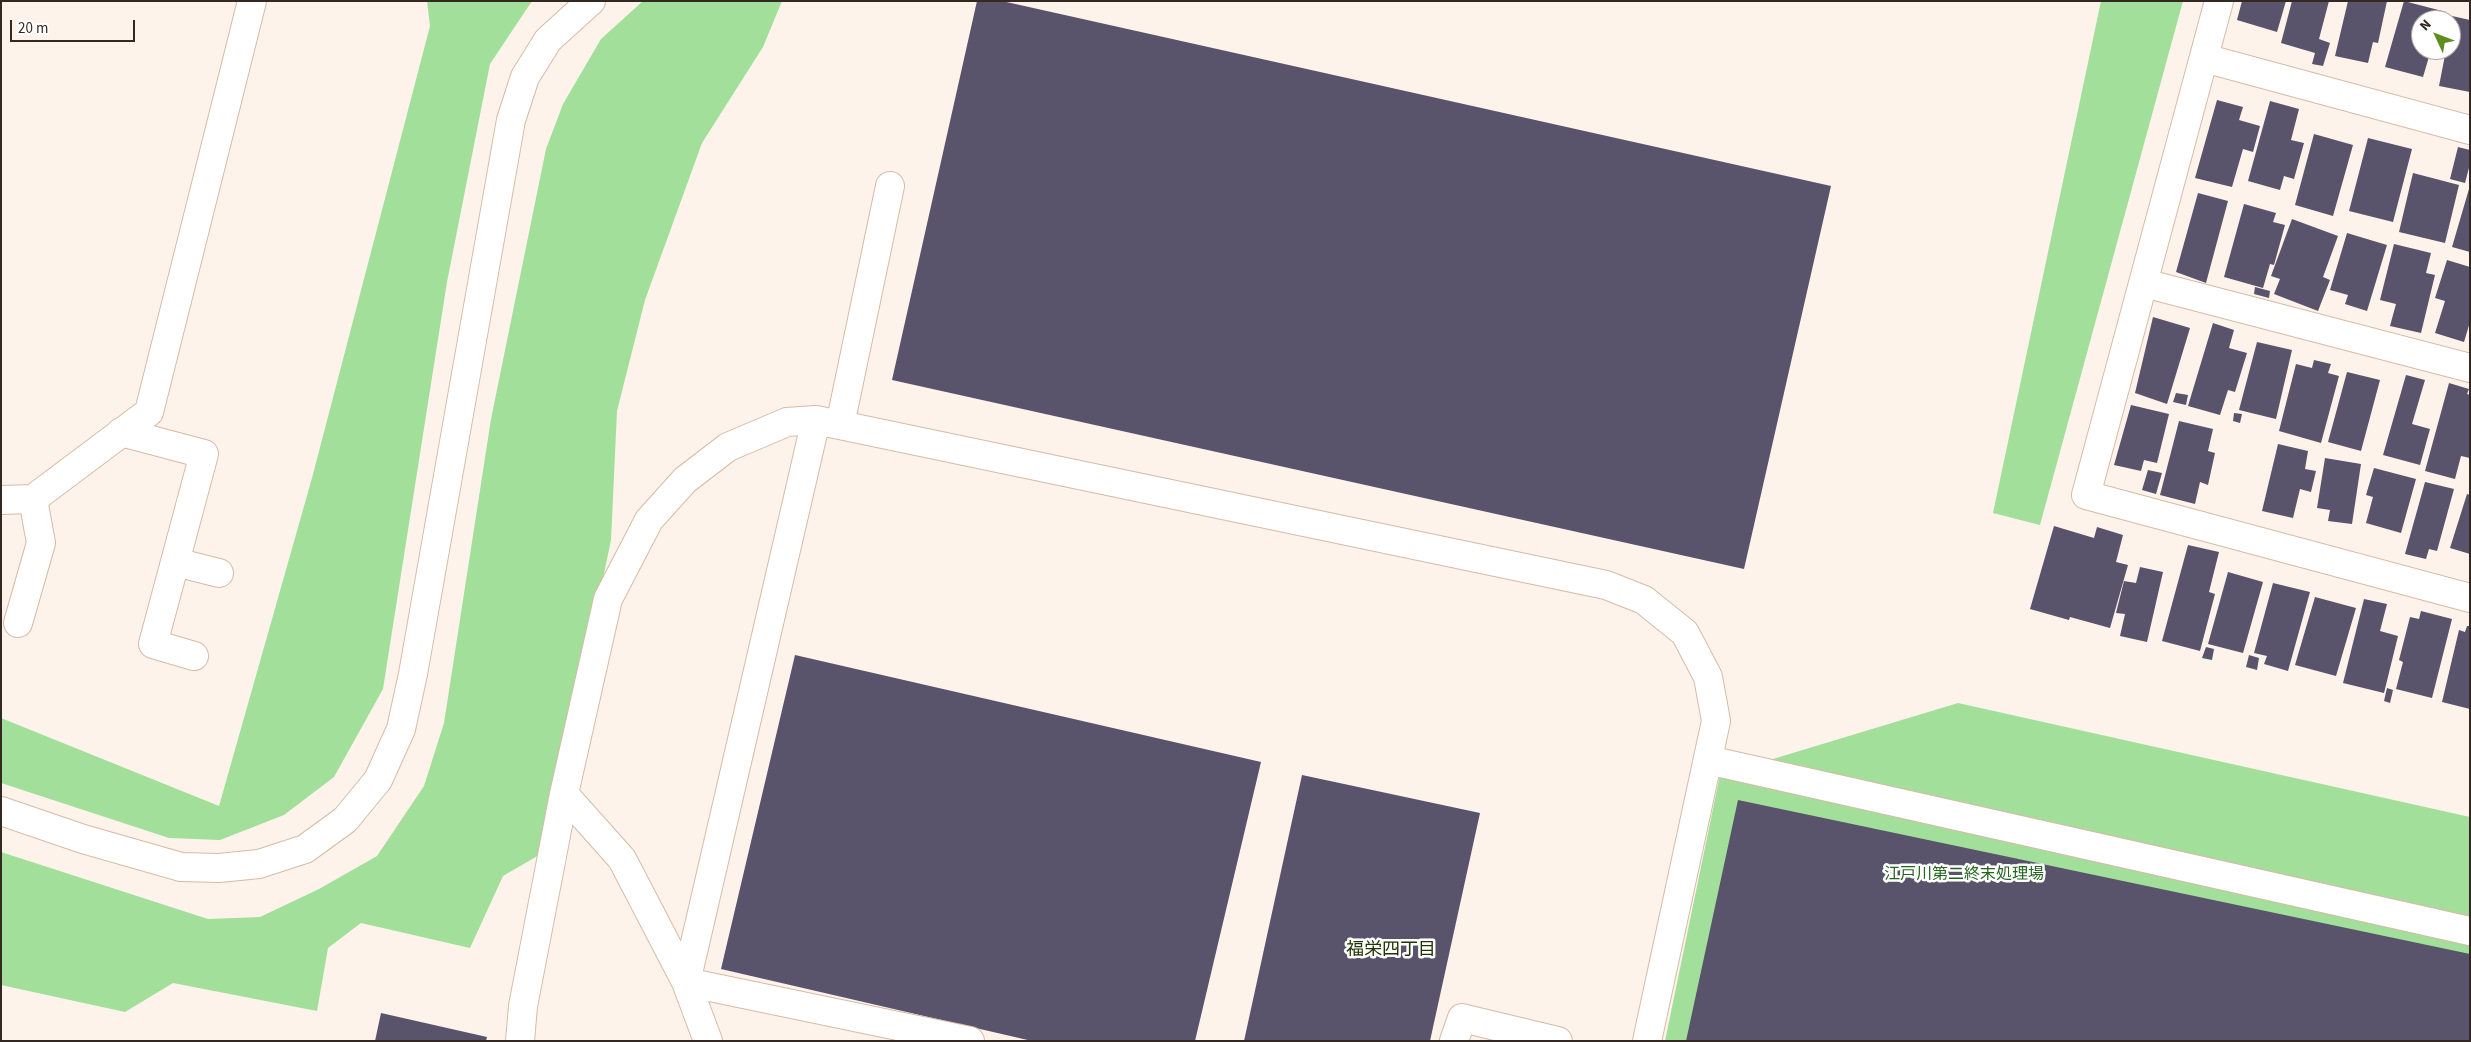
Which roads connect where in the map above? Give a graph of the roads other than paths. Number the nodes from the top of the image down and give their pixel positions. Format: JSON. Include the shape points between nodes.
{"nodes":[{"id":1,"x":252,"y":1,"type":"edge"},
{"id":2,"x":591,"y":1,"type":"edge"},
{"id":3,"x":2219,"y":1,"type":"edge"},
{"id":4,"x":2204,"y":58,"type":"junction"},
{"id":5,"x":2470,"y":130,"type":"edge"},
{"id":6,"x":890,"y":186,"type":"dead end"},
{"id":7,"x":2144,"y":283,"type":"junction"},
{"id":8,"x":2470,"y":368,"type":"edge"},
{"id":9,"x":828,"y":423,"type":"junction"},
{"id":10,"x":121,"y":432,"type":"junction"},
{"id":11,"x":1,"y":500,"type":"edge"},
{"id":12,"x":33,"y":500,"type":"junction"},
{"id":13,"x":175,"y":562,"type":"junction"},
{"id":14,"x":219,"y":573,"type":"dead end"},
{"id":15,"x":2470,"y":598,"type":"edge"},
{"id":16,"x":18,"y":623,"type":"dead end"},
{"id":17,"x":194,"y":656,"type":"dead end"},
{"id":18,"x":1708,"y":760,"type":"junction"},
{"id":19,"x":564,"y":794,"type":"junction"},
{"id":20,"x":1,"y":811,"type":"edge"},
{"id":21,"x":2470,"y":931,"type":"edge"},
{"id":22,"x":686,"y":982,"type":"junction"},
{"id":23,"x":520,"y":1041,"type":"edge"},
{"id":24,"x":708,"y":1041,"type":"edge"},
{"id":25,"x":970,"y":1041,"type":"edge"},
{"id":26,"x":1454,"y":1041,"type":"edge"},
{"id":27,"x":1558,"y":1041,"type":"edge"},
{"id":28,"x":1647,"y":1041,"type":"edge"}],
"edges":[{"from":1,"to":10,"type":"street","via":[[149,412]]},
{"from":2,"to":20,"type":"street","via":[[548,40],[524,77],[510,120],[413,674],[400,729],[378,780],[345,820],[305,849],[259,864],[219,868],[181,866],[83,839]]},
{"from":3,"to":4,"type":"street"},
{"from":4,"to":5,"type":"street"},
{"from":4,"to":7,"type":"street"},
{"from":6,"to":9,"type":"street"},
{"from":7,"to":8,"type":"street"},
{"from":7,"to":15,"type":"street","via":[[2086,496]]},
{"from":9,"to":18,"type":"street","via":[[1606,585],[1644,600],[1685,633],[1710,686],[1716,721]]},
{"from":9,"to":19,"type":"street","via":[[787,422],[728,447],[685,480],[649,520],[608,599]]},
{"from":9,"to":22,"type":"street"},
{"from":10,"to":12,"type":"street"},
{"from":10,"to":13,"type":"street","via":[[204,454]]},
{"from":11,"to":12,"type":"street"},
{"from":12,"to":16,"type":"street","via":[[41,543]]},
{"from":13,"to":14,"type":"street"},
{"from":13,"to":17,"type":"street","via":[[153,644]]},
{"from":18,"to":21,"type":"street"},
{"from":18,"to":28,"type":"street"},
{"from":19,"to":22,"type":"street","via":[[622,859]]},
{"from":19,"to":23,"type":"street","via":[[523,1006]]},
{"from":22,"to":24,"type":"street"},
{"from":22,"to":25,"type":"street"},
{"from":26,"to":27,"type":"street","via":[[1462,1018]]}]}
